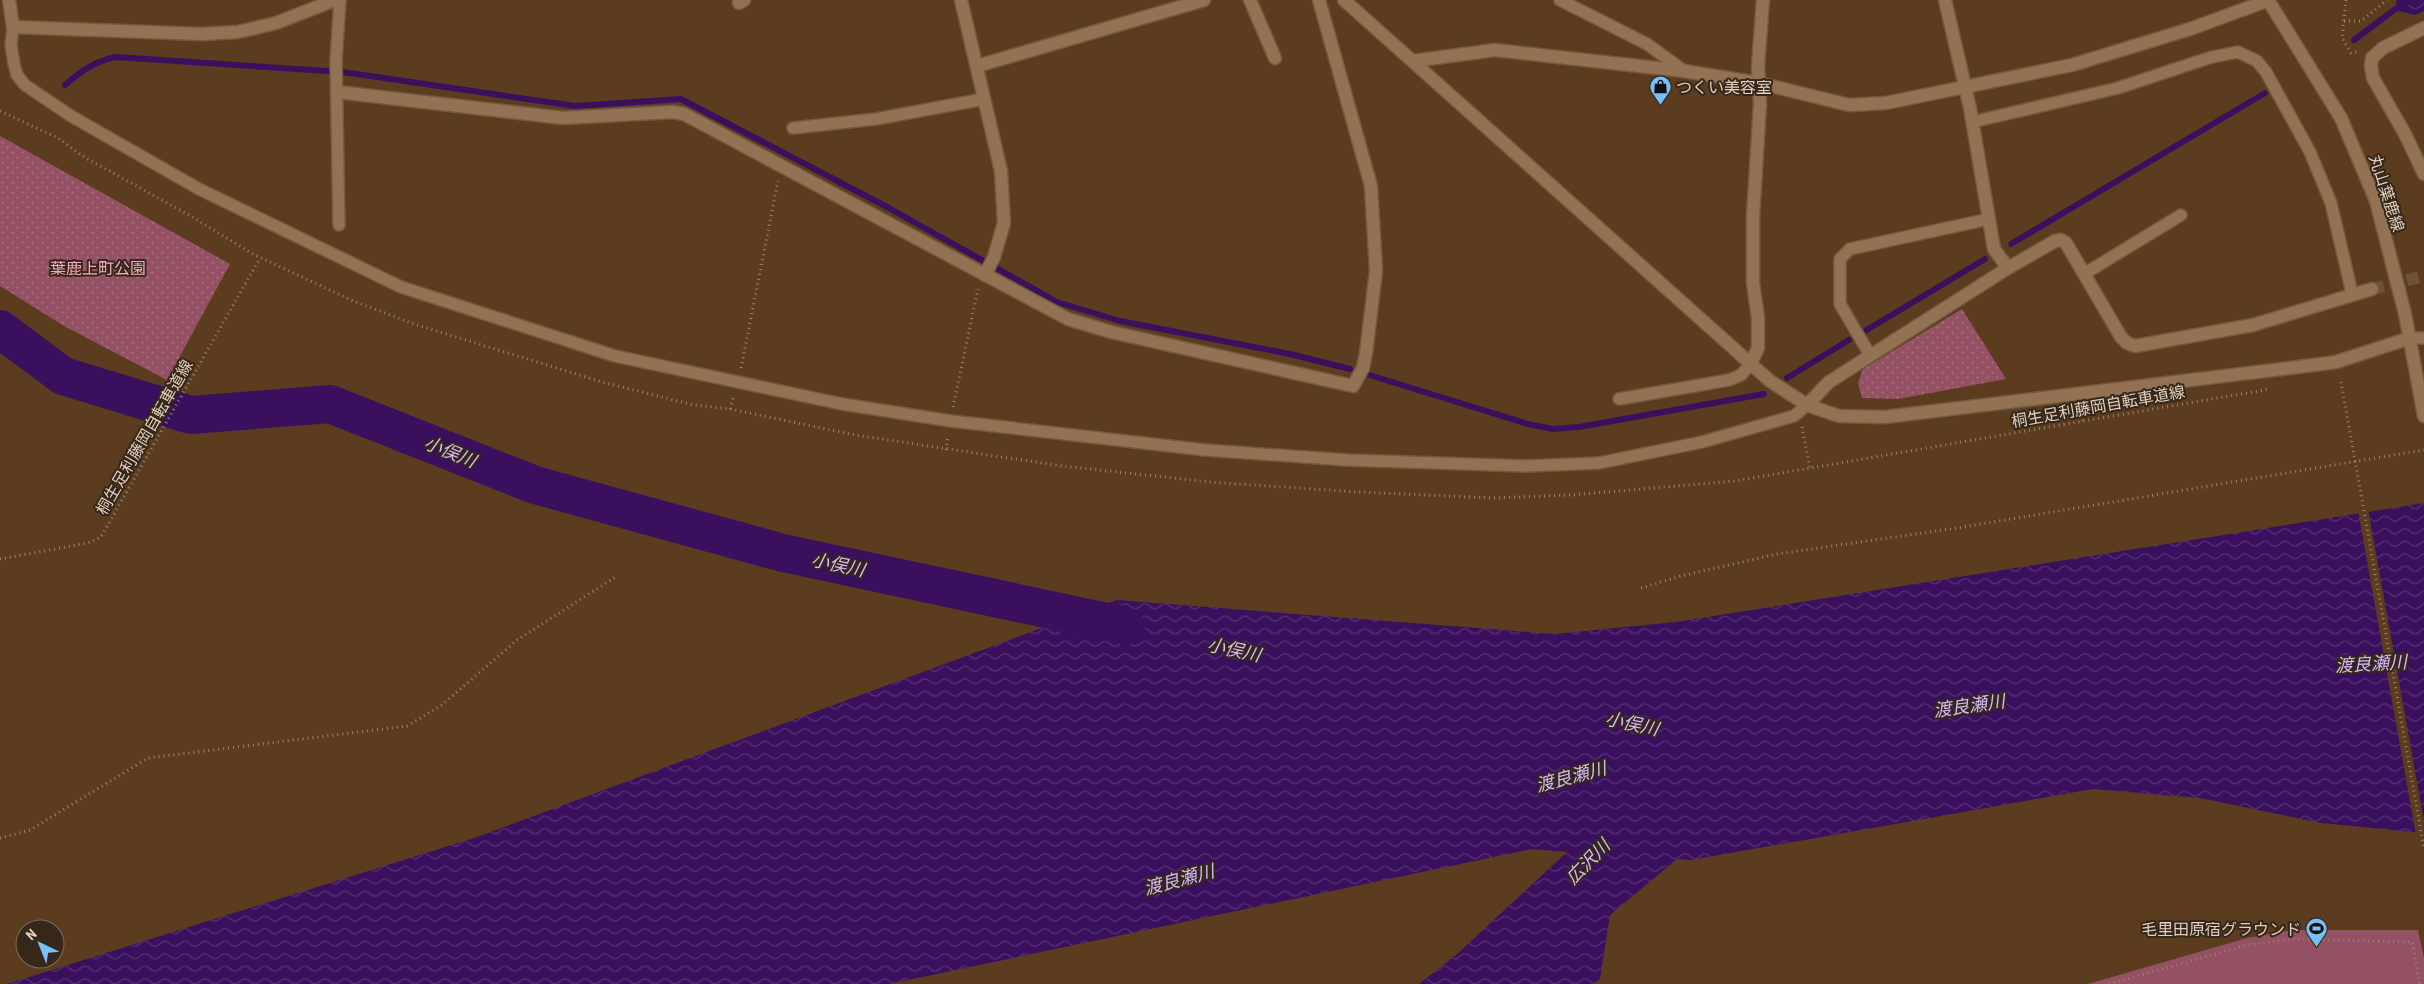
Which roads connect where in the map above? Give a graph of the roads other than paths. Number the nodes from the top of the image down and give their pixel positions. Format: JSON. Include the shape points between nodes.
{"nodes":[{"id":1,"x":9,"y":0,"type":"edge"},
{"id":2,"x":335,"y":0,"type":"edge"},
{"id":3,"x":340,"y":0,"type":"edge"},
{"id":4,"x":961,"y":0,"type":"edge"},
{"id":5,"x":1204,"y":0,"type":"edge"},
{"id":6,"x":1250,"y":0,"type":"edge"},
{"id":7,"x":1319,"y":0,"type":"edge"},
{"id":8,"x":1344,"y":0,"type":"edge"},
{"id":9,"x":1560,"y":0,"type":"edge"},
{"id":10,"x":1763,"y":0,"type":"edge"},
{"id":11,"x":1945,"y":0,"type":"edge"},
{"id":12,"x":2268,"y":0,"type":"edge"},
{"id":13,"x":12,"y":27,"type":"junction"},
{"id":14,"x":2424,"y":28,"type":"edge"},
{"id":15,"x":1275,"y":58,"type":"dead end"},
{"id":16,"x":1413,"y":61,"type":"junction"},
{"id":17,"x":976,"y":66,"type":"junction"},
{"id":18,"x":1684,"y":71,"type":"junction"},
{"id":19,"x":1758,"y":83,"type":"junction"},
{"id":20,"x":337,"y":87,"type":"junction"},
{"id":21,"x":1965,"y":87,"type":"junction"},
{"id":22,"x":984,"y":99,"type":"junction"},
{"id":23,"x":1972,"y":122,"type":"junction"},
{"id":24,"x":793,"y":128,"type":"dead end"},
{"id":25,"x":2424,"y":174,"type":"edge"},
{"id":26,"x":2181,"y":215,"type":"dead end"},
{"id":27,"x":1989,"y":220,"type":"junction"},
{"id":28,"x":339,"y":226,"type":"dead end"},
{"id":29,"x":989,"y":266,"type":"junction"},
{"id":30,"x":2008,"y":268,"type":"junction"},
{"id":31,"x":2084,"y":274,"type":"junction"},
{"id":32,"x":2372,"y":289,"type":"tunnel mouth"},
{"id":33,"x":2352,"y":293,"type":"junction"},
{"id":34,"x":2410,"y":338,"type":"junction"},
{"id":35,"x":2424,"y":338,"type":"edge"},
{"id":36,"x":1870,"y":356,"type":"junction"},
{"id":37,"x":1750,"y":365,"type":"junction"},
{"id":38,"x":1619,"y":400,"type":"dead end"},
{"id":39,"x":1807,"y":405,"type":"junction"},
{"id":40,"x":2424,"y":416,"type":"edge"}],
"edges":[{"from":1,"to":13,"type":"street"},
{"from":2,"to":13,"type":"street","via":[[276,23],[238,32],[201,34]]},
{"from":3,"to":20,"type":"lane"},
{"from":4,"to":17,"type":"street"},
{"from":5,"to":17,"type":"street"},
{"from":6,"to":15,"type":"street"},
{"from":7,"to":29,"type":"street","via":[[1371,186],[1376,271],[1363,368],[1353,386],[1111,332],[1068,319]]},
{"from":8,"to":16,"type":"street"},
{"from":9,"to":18,"type":"lane","via":[[1647,44]]},
{"from":10,"to":19,"type":"street"},
{"from":11,"to":21,"type":"street"},
{"from":12,"to":21,"type":"street","via":[[2190,29],[2072,66]]},
{"from":12,"to":34,"type":"street","name":"丸山葉鹿線","via":[[2341,118],[2362,164],[2376,202]]},
{"from":13,"to":39,"type":"lane","via":[[11,45],[16,74],[24,85],[199,189],[401,287],[616,356],[842,404],[951,421],[1205,450],[1347,460],[1528,466],[1599,463],[1647,455],[1794,416]]},
{"from":14,"to":25,"type":"street","via":[[2382,48],[2372,58],[2371,66],[2373,78]]},
{"from":16,"to":18,"type":"street","via":[[1495,50]]},
{"from":16,"to":37,"type":"street"},
{"from":17,"to":22,"type":"street"},
{"from":18,"to":19,"type":"street"},
{"from":19,"to":21,"type":"street","via":[[1849,105],[1886,103]]},
{"from":19,"to":37,"type":"street","via":[[1760,104],[1753,245],[1758,348]]},
{"from":20,"to":28,"type":"lane"},
{"from":20,"to":29,"type":"street","via":[[563,118],[684,114]]},
{"from":21,"to":23,"type":"street"},
{"from":22,"to":24,"type":"lane","via":[[876,119]]},
{"from":22,"to":29,"type":"street","via":[[1001,171],[1004,223]]},
{"from":23,"to":27,"type":"street"},
{"from":23,"to":33,"type":"lane","via":[[2118,88],[2212,57],[2238,52],[2257,61],[2266,72],[2310,152],[2331,203]]},
{"from":26,"to":31,"type":"lane"},
{"from":27,"to":30,"type":"street","via":[[1994,249]]},
{"from":27,"to":36,"type":"lane","via":[[1850,249],[1844,253],[1840,259],[1840,304]]},
{"from":30,"to":31,"type":"street","via":[[2061,240]]},
{"from":30,"to":36,"type":"street"},
{"from":31,"to":33,"type":"street","via":[[2121,337],[2135,346],[2253,325]]},
{"from":32,"to":33,"type":"street"},
{"from":34,"to":35,"type":"lane"},
{"from":34,"to":39,"type":"street","via":[[2336,362],[1885,417],[1840,416]]},
{"from":34,"to":40,"type":"street","name":"丸山葉鹿線"},
{"from":36,"to":39,"type":"street","via":[[1829,382]]},
{"from":37,"to":38,"type":"lane","via":[[1741,375],[1729,380]]},
{"from":37,"to":39,"type":"street"}]}
